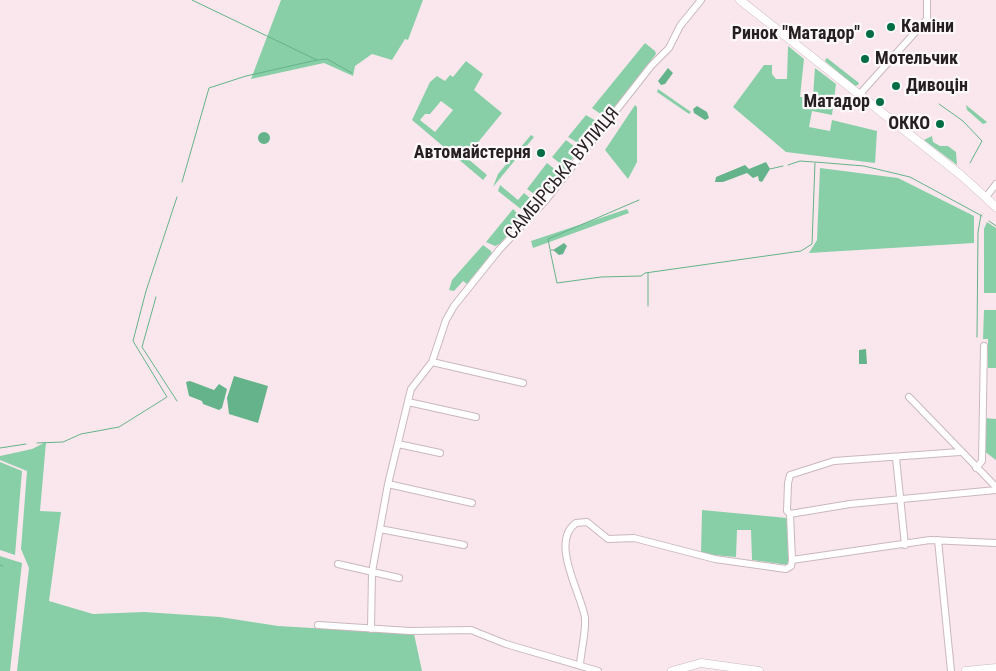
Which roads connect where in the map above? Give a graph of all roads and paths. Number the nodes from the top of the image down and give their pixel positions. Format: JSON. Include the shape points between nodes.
{"nodes":[{"id":1,"x":701,"y":0,"type":"edge"},
{"id":2,"x":740,"y":0,"type":"edge"},
{"id":3,"x":927,"y":0,"type":"edge"},
{"id":4,"x":859,"y":95,"type":"junction"},
{"id":5,"x":996,"y":184,"type":"edge"},
{"id":6,"x":986,"y":196,"type":"junction"},
{"id":7,"x":996,"y":206,"type":"edge"},
{"id":8,"x":984,"y":346,"type":"dead end"},
{"id":9,"x":432,"y":362,"type":"junction"},
{"id":10,"x":523,"y":383,"type":"dead end"},
{"id":11,"x":909,"y":397,"type":"dead end"},
{"id":12,"x":408,"y":402,"type":"junction"},
{"id":13,"x":476,"y":417,"type":"dead end"},
{"id":14,"x":398,"y":444,"type":"junction"},
{"id":15,"x":960,"y":452,"type":"junction"},
{"id":16,"x":440,"y":453,"type":"dead end"},
{"id":17,"x":896,"y":458,"type":"junction"},
{"id":18,"x":976,"y":468,"type":"junction"},
{"id":19,"x":388,"y":484,"type":"junction"},
{"id":20,"x":996,"y":489,"type":"edge"},
{"id":21,"x":900,"y":500,"type":"junction"},
{"id":22,"x":472,"y":503,"type":"dead end"},
{"id":23,"x":790,"y":514,"type":"junction"},
{"id":24,"x":380,"y":529,"type":"junction"},
{"id":25,"x":938,"y":540,"type":"junction"},
{"id":26,"x":996,"y":544,"type":"edge"},
{"id":27,"x":464,"y":545,"type":"dead end"},
{"id":28,"x":905,"y":545,"type":"junction"},
{"id":29,"x":792,"y":560,"type":"junction"},
{"id":30,"x":338,"y":564,"type":"dead end"},
{"id":31,"x":372,"y":572,"type":"junction"},
{"id":32,"x":399,"y":578,"type":"dead end"},
{"id":33,"x":318,"y":626,"type":"dead end"},
{"id":34,"x":371,"y":629,"type":"junction"},
{"id":35,"x":580,"y":665,"type":"junction"},
{"id":36,"x":996,"y":668,"type":"edge"},
{"id":37,"x":598,"y":671,"type":"edge"},
{"id":38,"x":672,"y":671,"type":"edge"},
{"id":39,"x":759,"y":671,"type":"edge"},
{"id":40,"x":951,"y":671,"type":"edge"},
{"id":41,"x":966,"y":671,"type":"edge"}],
"edges":[{"from":1,"to":9,"type":"street","name":"САМБІРСЬКА ВУЛИЦЯ","via":[[680,26],[670,48],[651,66],[546,200],[499,250],[454,306]]},
{"from":2,"to":4,"type":"main road"},
{"from":3,"to":4,"type":"street","via":[[927,19]]},
{"from":4,"to":6,"type":"main road"},
{"from":5,"to":6,"type":"street"},
{"from":6,"to":7,"type":"main road"},
{"from":8,"to":18,"type":"street","via":[[982,461]]},
{"from":9,"to":10,"type":"street"},
{"from":9,"to":12,"type":"street","name":"САМБІРСЬКА ВУЛИЦЯ","via":[[411,389]]},
{"from":11,"to":15,"type":"street"},
{"from":12,"to":13,"type":"street"},
{"from":12,"to":14,"type":"street","name":"САМБІРСЬКА ВУЛИЦЯ"},
{"from":14,"to":16,"type":"street"},
{"from":14,"to":19,"type":"street","name":"САМБІРСЬКА ВУЛИЦЯ"},
{"from":15,"to":17,"type":"street"},
{"from":15,"to":18,"type":"street"},
{"from":17,"to":21,"type":"street"},
{"from":17,"to":23,"type":"street","via":[[828,463],[790,475],[787,511]]},
{"from":18,"to":20,"type":"street"},
{"from":19,"to":22,"type":"street"},
{"from":19,"to":24,"type":"street","name":"САМБІРСЬКА ВУЛИЦЯ"},
{"from":20,"to":21,"type":"street"},
{"from":21,"to":23,"type":"street"},
{"from":21,"to":28,"type":"street"},
{"from":23,"to":29,"type":"street"},
{"from":24,"to":27,"type":"street"},
{"from":24,"to":31,"type":"street","name":"САМБІРСЬКА ВУЛИЦЯ"},
{"from":25,"to":26,"type":"street"},
{"from":25,"to":28,"type":"street"},
{"from":25,"to":40,"type":"street"},
{"from":28,"to":29,"type":"street"},
{"from":29,"to":35,"type":"street","via":[[786,569],[715,559],[634,538],[608,539],[587,522],[576,523],[569,531],[567,545],[569,568],[585,619]]},
{"from":30,"to":31,"type":"street"},
{"from":31,"to":32,"type":"street"},
{"from":31,"to":34,"type":"street","name":"САМБІРСЬКА ВУЛИЦЯ"},
{"from":33,"to":34,"type":"street"},
{"from":34,"to":35,"type":"street","via":[[471,630],[506,644]]},
{"from":35,"to":37,"type":"street"},
{"from":36,"to":41,"type":"main road"},
{"from":38,"to":39,"type":"main road","via":[[701,663]]}]}
